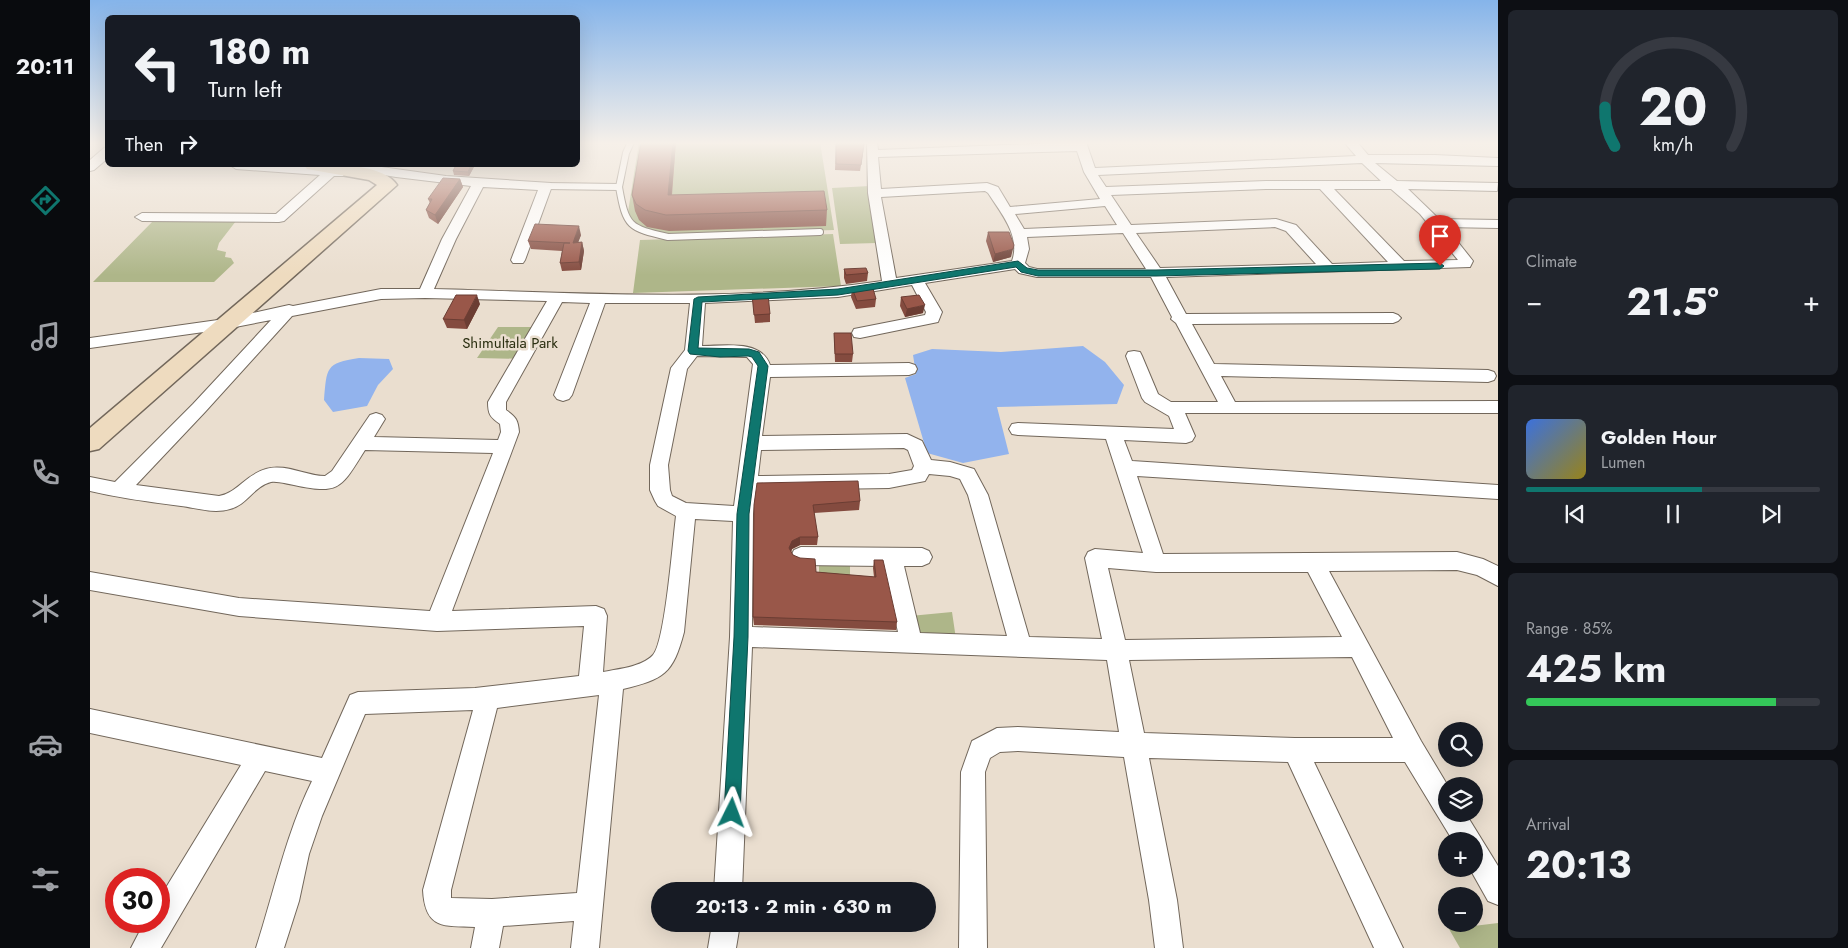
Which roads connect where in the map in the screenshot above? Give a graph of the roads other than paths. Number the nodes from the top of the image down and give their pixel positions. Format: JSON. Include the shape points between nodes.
{"nodes":[{"id":1,"x":306,"y":186,"type":"edge"},
{"id":2,"x":386,"y":186,"type":"edge"},
{"id":3,"x":477,"y":186,"type":"edge"},
{"id":4,"x":546,"y":186,"type":"edge"},
{"id":5,"x":564,"y":186,"type":"edge"},
{"id":6,"x":874,"y":186,"type":"edge"},
{"id":7,"x":1099,"y":186,"type":"edge"},
{"id":8,"x":1299,"y":186,"type":"edge"},
{"id":9,"x":1324,"y":186,"type":"edge"},
{"id":10,"x":1396,"y":186,"type":"edge"},
{"id":11,"x":1437,"y":186,"type":"edge"},
{"id":12,"x":619,"y":187,"type":"joint"},
{"id":13,"x":1497,"y":188,"type":"edge"},
{"id":14,"x":874,"y":193,"type":"junction"},
{"id":15,"x":1106,"y":196,"type":"junction"},
{"id":16,"x":1006,"y":212,"type":"junction"},
{"id":17,"x":142,"y":217,"type":"dead end"},
{"id":18,"x":1434,"y":223,"type":"junction"},
{"id":19,"x":1498,"y":224,"type":"edge"},
{"id":20,"x":1126,"y":229,"type":"junction"},
{"id":21,"x":820,"y":232,"type":"dead end"},
{"id":22,"x":1019,"y":233,"type":"junction"},
{"id":23,"x":518,"y":260,"type":"dead end"},
{"id":24,"x":1018,"y":264,"type":"junction"},
{"id":25,"x":1400,"y":266,"type":"junction"},
{"id":26,"x":1328,"y":268,"type":"junction"},
{"id":27,"x":1156,"y":273,"type":"junction"},
{"id":28,"x":917,"y":281,"type":"junction"},
{"id":29,"x":890,"y":285,"type":"junction"},
{"id":30,"x":425,"y":293,"type":"junction"},
{"id":31,"x":557,"y":298,"type":"junction"},
{"id":32,"x":599,"y":299,"type":"junction"},
{"id":33,"x":698,"y":299,"type":"junction"},
{"id":34,"x":289,"y":310,"type":"junction"},
{"id":35,"x":1393,"y":318,"type":"dead end"},
{"id":36,"x":1179,"y":319,"type":"junction"},
{"id":37,"x":226,"y":324,"type":"junction"},
{"id":38,"x":860,"y":333,"type":"dead end"},
{"id":39,"x":90,"y":343,"type":"edge"},
{"id":40,"x":693,"y":351,"type":"junction"},
{"id":41,"x":1134,"y":356,"type":"dead end"},
{"id":42,"x":909,"y":368,"type":"dead end"},
{"id":43,"x":1210,"y":370,"type":"junction"},
{"id":44,"x":762,"y":371,"type":"junction"},
{"id":45,"x":1488,"y":376,"type":"dead end"},
{"id":46,"x":563,"y":395,"type":"dead end"},
{"id":47,"x":1498,"y":407,"type":"edge"},
{"id":48,"x":1230,"y":408,"type":"junction"},
{"id":49,"x":1176,"y":412,"type":"junction"},
{"id":50,"x":376,"y":419,"type":"dead end"},
{"id":51,"x":1018,"y":429,"type":"dead end"},
{"id":52,"x":1113,"y":433,"type":"junction"},
{"id":53,"x":90,"y":442,"type":"edge"},
{"id":54,"x":360,"y":443,"type":"junction"},
{"id":55,"x":753,"y":443,"type":"junction"},
{"id":56,"x":503,"y":447,"type":"junction"},
{"id":57,"x":924,"y":467,"type":"junction"},
{"id":58,"x":1124,"y":468,"type":"junction"},
{"id":59,"x":747,"y":483,"type":"junction"},
{"id":60,"x":90,"y":484,"type":"edge"},
{"id":61,"x":119,"y":490,"type":"junction"},
{"id":62,"x":1498,"y":492,"type":"edge"},
{"id":63,"x":686,"y":511,"type":"junction"},
{"id":64,"x":743,"y":514,"type":"junction"},
{"id":65,"x":801,"y":556,"type":"edge"},
{"id":66,"x":922,"y":557,"type":"dead end"},
{"id":67,"x":892,"y":559,"type":"junction"},
{"id":68,"x":1156,"y":563,"type":"junction"},
{"id":69,"x":1314,"y":563,"type":"junction"},
{"id":70,"x":1498,"y":577,"type":"edge"},
{"id":71,"x":90,"y":581,"type":"edge"},
{"id":72,"x":437,"y":621,"type":"junction"},
{"id":73,"x":741,"y":637,"type":"junction"},
{"id":74,"x":911,"y":643,"type":"junction"},
{"id":75,"x":1021,"y":646,"type":"junction"},
{"id":76,"x":1116,"y":650,"type":"junction"},
{"id":77,"x":1365,"y":660,"type":"junction"},
{"id":78,"x":601,"y":684,"type":"junction"},
{"id":79,"x":488,"y":698,"type":"junction"},
{"id":80,"x":90,"y":721,"type":"edge"},
{"id":81,"x":1134,"y":745,"type":"junction"},
{"id":82,"x":1295,"y":750,"type":"junction"},
{"id":83,"x":1412,"y":750,"type":"junction"},
{"id":84,"x":257,"y":756,"type":"junction"},
{"id":85,"x":329,"y":772,"type":"junction"},
{"id":86,"x":1438,"y":793,"type":"edge"},
{"id":87,"x":1483,"y":867,"type":"edge"},
{"id":88,"x":728,"y":882,"type":"edge"},
{"id":89,"x":1498,"y":891,"type":"edge"},
{"id":90,"x":590,"y":906,"type":"junction"},
{"id":91,"x":492,"y":913,"type":"junction"},
{"id":92,"x":725,"y":932,"type":"edge"},
{"id":93,"x":145,"y":948,"type":"edge"},
{"id":94,"x":270,"y":948,"type":"edge"},
{"id":95,"x":485,"y":948,"type":"edge"},
{"id":96,"x":585,"y":948,"type":"edge"},
{"id":97,"x":722,"y":948,"type":"edge"},
{"id":98,"x":973,"y":948,"type":"edge"},
{"id":99,"x":1169,"y":948,"type":"edge"},
{"id":100,"x":1389,"y":948,"type":"edge"}],
"edges":[{"from":1,"to":17,"type":"street","via":[[279,218]]},
{"from":2,"to":37,"type":"main road"},
{"from":3,"to":30,"type":"street"},
{"from":4,"to":23,"type":"street"},
{"from":5,"to":12,"type":"lane"},
{"from":6,"to":14,"type":"street"},
{"from":7,"to":15,"type":"street"},
{"from":8,"to":15,"type":"street"},
{"from":9,"to":25,"type":"street"},
{"from":10,"to":18,"type":"street"},
{"from":11,"to":13,"type":"street"},
{"from":12,"to":21,"type":"lane","via":[[624,216],[634,228],[644,232],[668,237]]},
{"from":14,"to":16,"type":"street","via":[[988,187]]},
{"from":14,"to":29,"type":"street"},
{"from":15,"to":16,"type":"street"},
{"from":15,"to":20,"type":"street"},
{"from":16,"to":22,"type":"street"},
{"from":18,"to":19,"type":"street"},
{"from":18,"to":25,"type":"street","via":[[1463,256],[1465,264]]},
{"from":20,"to":22,"type":"street"},
{"from":20,"to":26,"type":"street","via":[[1267,222],[1285,224]]},
{"from":20,"to":27,"type":"street"},
{"from":22,"to":24,"type":"street","via":[[1023,249]]},
{"from":24,"to":27,"type":"street","via":[[1024,270],[1038,273]]},
{"from":24,"to":28,"type":"street"},
{"from":25,"to":26,"type":"street"},
{"from":26,"to":27,"type":"street"},
{"from":27,"to":36,"type":"street"},
{"from":28,"to":29,"type":"street"},
{"from":28,"to":38,"type":"street","via":[[934,312],[932,319]]},
{"from":29,"to":33,"type":"street","via":[[838,292]]},
{"from":30,"to":31,"type":"street"},
{"from":30,"to":34,"type":"street","via":[[381,294]]},
{"from":31,"to":32,"type":"street"},
{"from":31,"to":56,"type":"street","via":[[497,402],[496,413],[509,421],[510,427]]},
{"from":32,"to":33,"type":"street"},
{"from":32,"to":46,"type":"street"},
{"from":33,"to":40,"type":"street"},
{"from":34,"to":37,"type":"street"},
{"from":34,"to":61,"type":"street"},
{"from":35,"to":36,"type":"street"},
{"from":36,"to":43,"type":"street"},
{"from":37,"to":39,"type":"street"},
{"from":37,"to":53,"type":"main road"},
{"from":40,"to":44,"type":"street","via":[[749,352],[759,359]]},
{"from":40,"to":63,"type":"street","via":[[679,368],[660,466],[660,490],[665,501]]},
{"from":41,"to":49,"type":"street","via":[[1151,398]]},
{"from":42,"to":44,"type":"street"},
{"from":43,"to":45,"type":"street"},
{"from":43,"to":48,"type":"street"},
{"from":44,"to":55,"type":"street"},
{"from":47,"to":48,"type":"street"},
{"from":48,"to":49,"type":"street","via":[[1174,407]]},
{"from":49,"to":52,"type":"street","via":[[1186,436]]},
{"from":50,"to":54,"type":"street"},
{"from":51,"to":52,"type":"street"},
{"from":52,"to":58,"type":"street"},
{"from":54,"to":56,"type":"street"},
{"from":54,"to":61,"type":"street","via":[[339,476],[327,483],[269,475],[254,482],[229,502],[207,503]]},
{"from":55,"to":57,"type":"street","via":[[907,441],[916,446]]},
{"from":55,"to":59,"type":"street"},
{"from":56,"to":72,"type":"street"},
{"from":57,"to":59,"type":"street","via":[[918,476],[889,481]]},
{"from":57,"to":75,"type":"street","via":[[960,471],[972,481]]},
{"from":58,"to":62,"type":"street"},
{"from":58,"to":68,"type":"street"},
{"from":59,"to":64,"type":"street"},
{"from":60,"to":61,"type":"street"},
{"from":63,"to":64,"type":"street"},
{"from":63,"to":78,"type":"street","via":[[673,632],[668,650],[661,663],[644,673]]},
{"from":64,"to":73,"type":"street"},
{"from":65,"to":67,"type":"street"},
{"from":66,"to":67,"type":"street"},
{"from":67,"to":74,"type":"street"},
{"from":68,"to":69,"type":"street"},
{"from":68,"to":76,"type":"street","via":[[1095,558]]},
{"from":69,"to":70,"type":"street","via":[[1457,561],[1483,568]]},
{"from":69,"to":77,"type":"street"},
{"from":71,"to":72,"type":"street","via":[[239,607]]},
{"from":72,"to":78,"type":"street","via":[[596,616]]},
{"from":73,"to":74,"type":"street"},
{"from":73,"to":88,"type":"street"},
{"from":74,"to":75,"type":"street"},
{"from":75,"to":76,"type":"street"},
{"from":76,"to":77,"type":"street","via":[[1358,647]]},
{"from":76,"to":81,"type":"street"},
{"from":77,"to":83,"type":"street"},
{"from":78,"to":79,"type":"street"},
{"from":78,"to":90,"type":"street"},
{"from":79,"to":85,"type":"street","via":[[358,703]]},
{"from":79,"to":91,"type":"street","via":[[436,900],[438,906],[447,912]]},
{"from":80,"to":84,"type":"street"},
{"from":81,"to":82,"type":"street"},
{"from":81,"to":98,"type":"street","via":[[1018,738],[997,740],[981,750],[972,772]]},
{"from":81,"to":99,"type":"street"},
{"from":82,"to":83,"type":"street"},
{"from":82,"to":100,"type":"street"},
{"from":83,"to":86,"type":"street"},
{"from":84,"to":85,"type":"street"},
{"from":84,"to":93,"type":"street","via":[[254,767]]},
{"from":85,"to":94,"type":"street","via":[[296,854]]},
{"from":87,"to":89,"type":"street"},
{"from":90,"to":91,"type":"street"},
{"from":90,"to":96,"type":"street"},
{"from":91,"to":95,"type":"street"},
{"from":92,"to":97,"type":"street"}]}
